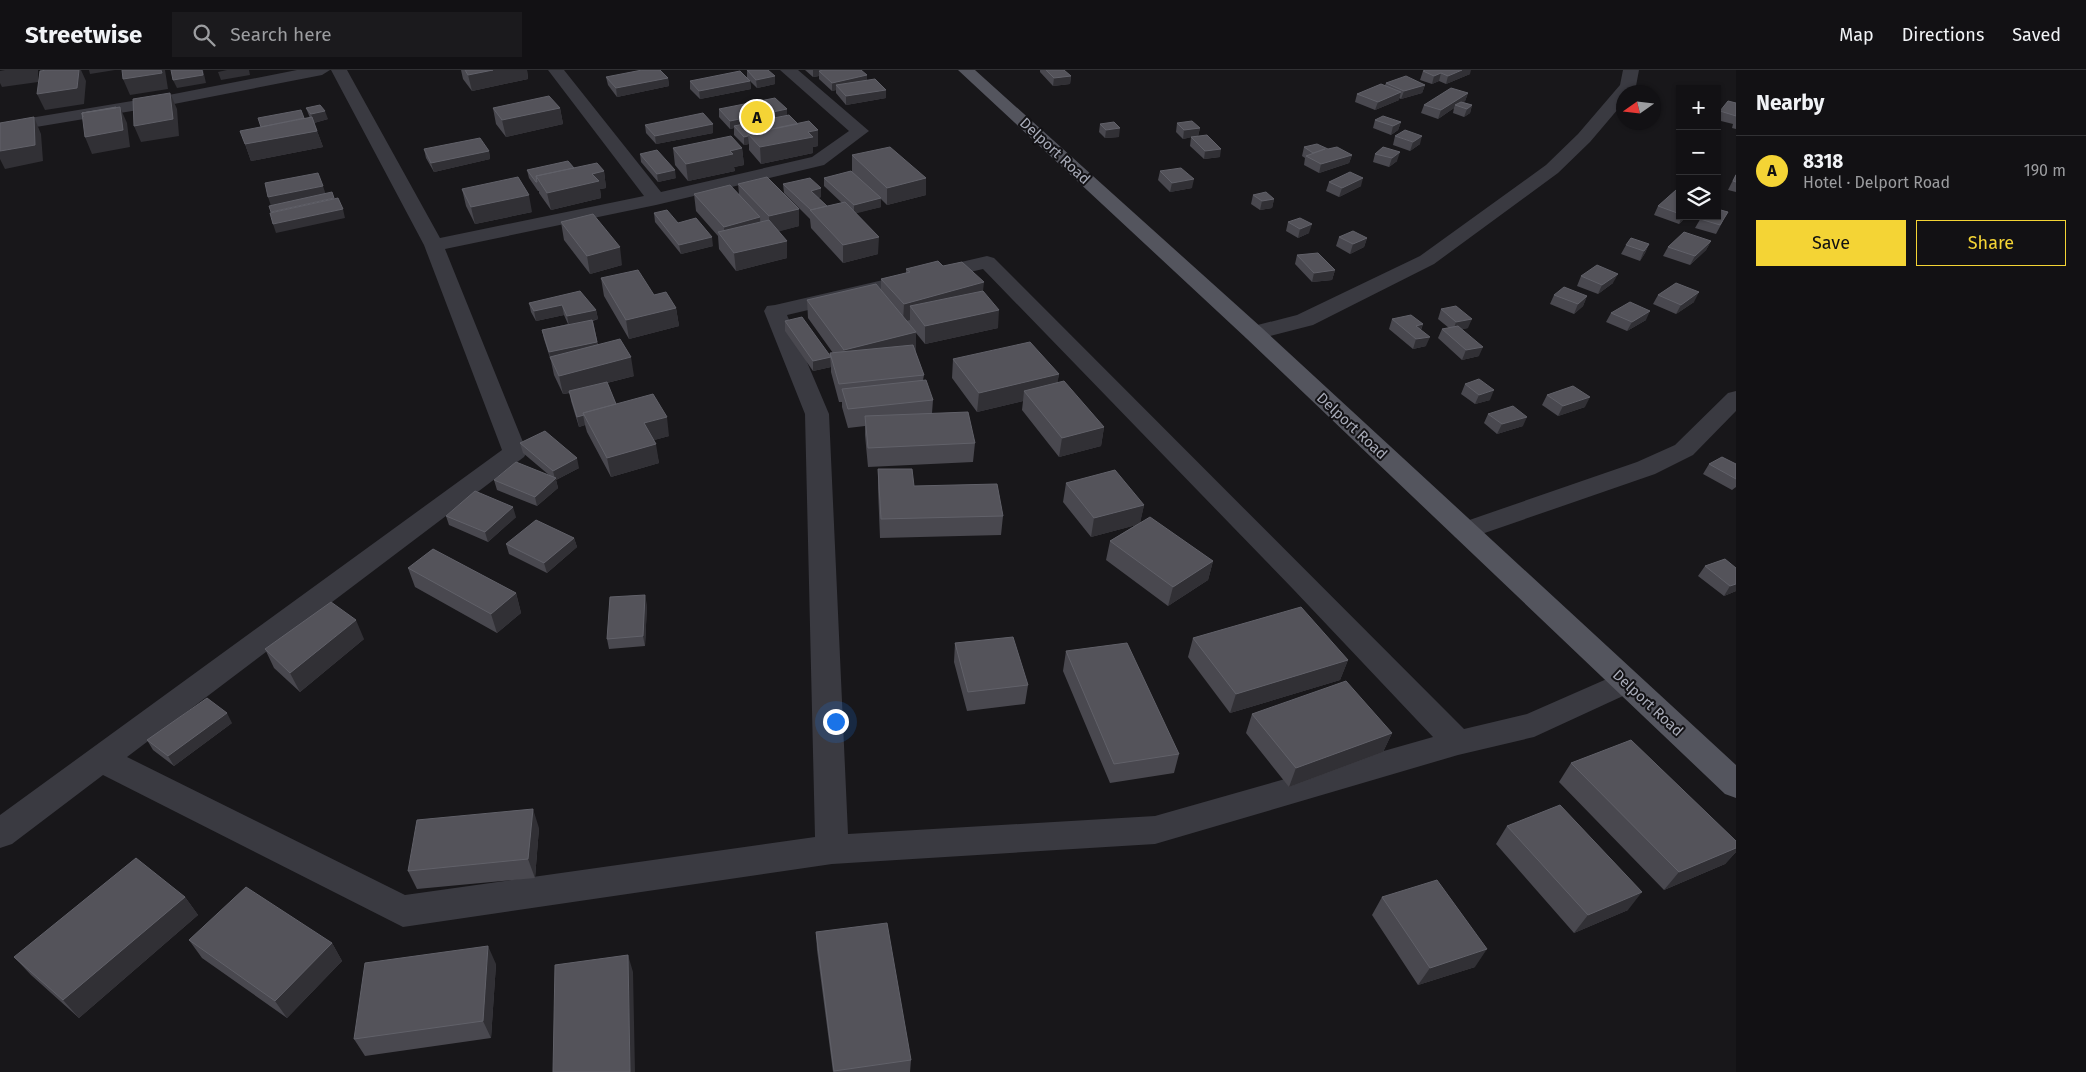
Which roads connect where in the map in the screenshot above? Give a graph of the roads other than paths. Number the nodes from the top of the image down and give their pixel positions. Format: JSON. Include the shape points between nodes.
{"nodes":[{"id":1,"x":322,"y":70,"type":"edge"},
{"id":2,"x":339,"y":70,"type":"edge"},
{"id":3,"x":556,"y":70,"type":"edge"},
{"id":4,"x":788,"y":70,"type":"edge"},
{"id":5,"x":966,"y":70,"type":"edge"},
{"id":6,"x":1631,"y":70,"type":"edge"},
{"id":7,"x":0,"y":128,"type":"edge"},
{"id":8,"x":656,"y":199,"type":"junction"},
{"id":9,"x":434,"y":245,"type":"junction"},
{"id":10,"x":1254,"y":333,"type":"junction"},
{"id":11,"x":1736,"y":398,"type":"edge"},
{"id":12,"x":1464,"y":531,"type":"junction"},
{"id":13,"x":1626,"y":682,"type":"junction"},
{"id":14,"x":1458,"y":743,"type":"junction"},
{"id":15,"x":102,"y":760,"type":"junction"},
{"id":16,"x":1736,"y":785,"type":"edge"},
{"id":17,"x":0,"y":834,"type":"edge"},
{"id":18,"x":832,"y":850,"type":"junction"}],
"edges":[{"from":1,"to":7,"type":"street"},
{"from":2,"to":9,"type":"street"},
{"from":3,"to":8,"type":"street"},
{"from":4,"to":8,"type":"street","via":[[860,131],[818,161]]},
{"from":5,"to":10,"type":"main road","name":"Delport Road"},
{"from":6,"to":10,"type":"street","via":[[1628,86],[1552,169],[1427,260],[1305,320]]},
{"from":8,"to":9,"type":"street"},
{"from":9,"to":15,"type":"street","via":[[515,452]]},
{"from":10,"to":12,"type":"main road","name":"Delport Road"},
{"from":11,"to":12,"type":"street","via":[[1684,450],[1646,468]]},
{"from":12,"to":13,"type":"main road","name":"Delport Road"},
{"from":13,"to":14,"type":"street","via":[[1534,725]]},
{"from":13,"to":16,"type":"main road","name":"Delport Road"},
{"from":14,"to":18,"type":"street","via":[[1155,830]]},
{"from":14,"to":18,"type":"street","via":[[1304,582],[987,262],[775,311],[817,414]]},
{"from":15,"to":17,"type":"street"},
{"from":15,"to":18,"type":"street","via":[[403,911]]}]}
